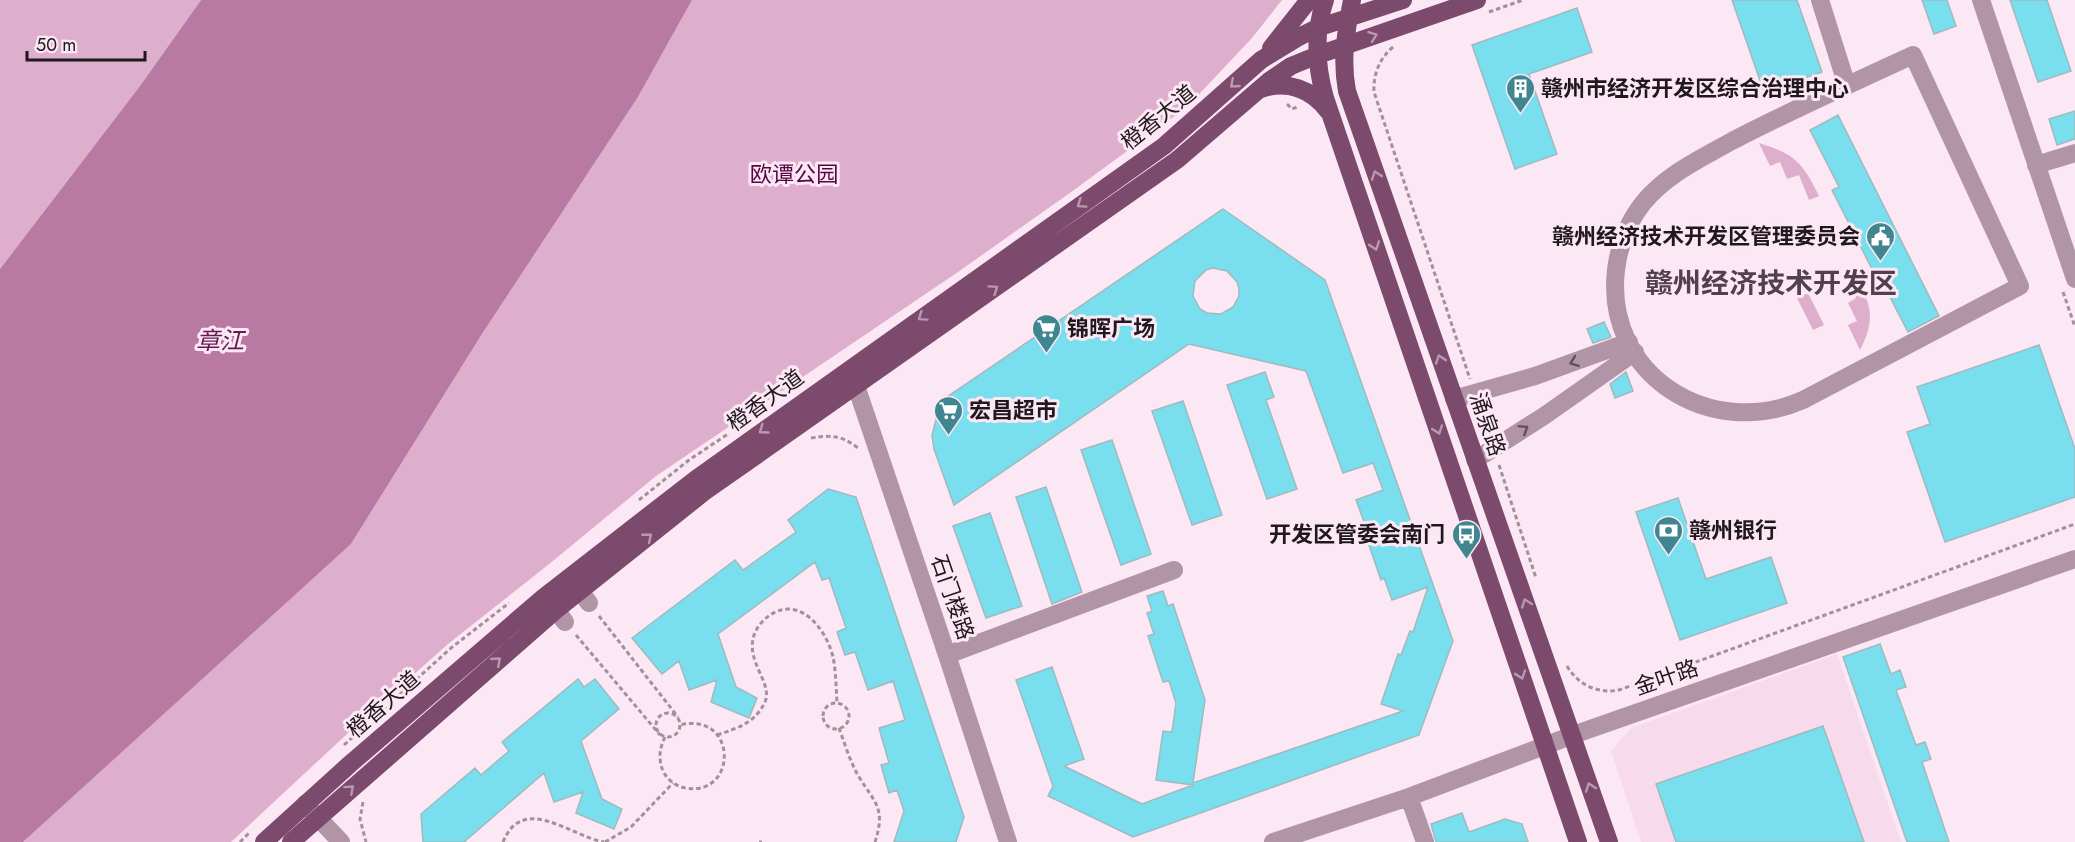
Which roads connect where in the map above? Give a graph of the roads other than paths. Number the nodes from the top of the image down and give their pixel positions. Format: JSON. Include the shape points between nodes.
{"nodes":[{"id":1,"x":1309,"y":0,"type":"edge"},
{"id":2,"x":1325,"y":0,"type":"edge"},
{"id":3,"x":1403,"y":0,"type":"edge"},
{"id":4,"x":1820,"y":0,"type":"edge"},
{"id":5,"x":1981,"y":0,"type":"edge"},
{"id":6,"x":1477,"y":8,"type":"edge"},
{"id":7,"x":1350,"y":9,"type":"edge"},
{"id":8,"x":1317,"y":28,"type":"junction"},
{"id":9,"x":1344,"y":47,"type":"junction"},
{"id":10,"x":1318,"y":55,"type":"junction"},
{"id":11,"x":1261,"y":60,"type":"junction"},
{"id":12,"x":1847,"y":86,"type":"junction"},
{"id":13,"x":1259,"y":90,"type":"junction"},
{"id":14,"x":1332,"y":120,"type":"junction"},
{"id":15,"x":2075,"y":153,"type":"edge"},
{"id":16,"x":2036,"y":165,"type":"junction"},
{"id":17,"x":2073,"y":268,"type":"edge"},
{"id":18,"x":1632,"y":347,"type":"junction"},
{"id":19,"x":850,"y":368,"type":"junction"},
{"id":20,"x":856,"y":386,"type":"junction"},
{"id":21,"x":1454,"y":399,"type":"junction"},
{"id":22,"x":1475,"y":460,"type":"junction"},
{"id":23,"x":2075,"y":559,"type":"edge"},
{"id":24,"x":1174,"y":570,"type":"dead end"},
{"id":25,"x":947,"y":655,"type":"junction"},
{"id":26,"x":1573,"y":735,"type":"junction"},
{"id":27,"x":1545,"y":746,"type":"junction"},
{"id":28,"x":1409,"y":797,"type":"junction"},
{"id":29,"x":305,"y":804,"type":"junction"},
{"id":30,"x":317,"y":818,"type":"junction"},
{"id":31,"x":1316,"y":835,"type":"edge"},
{"id":32,"x":264,"y":842,"type":"edge"},
{"id":33,"x":291,"y":842,"type":"edge"},
{"id":34,"x":340,"y":842,"type":"edge"},
{"id":35,"x":1008,"y":842,"type":"edge"},
{"id":36,"x":1273,"y":842,"type":"edge"},
{"id":37,"x":1425,"y":842,"type":"edge"},
{"id":38,"x":1578,"y":842,"type":"edge"},
{"id":39,"x":1609,"y":842,"type":"edge"}],
"edges":[{"from":1,"to":11,"type":"main road"},
{"from":2,"to":8,"type":"main road"},
{"from":3,"to":7,"type":"main road","name":"橙香大道"},
{"from":4,"to":12,"type":"street"},
{"from":5,"to":16,"type":"street"},
{"from":9,"to":6,"type":"main road","name":"橙香大道","one_way":true},
{"from":7,"to":8,"type":"main road","name":"橙香大道"},
{"from":7,"to":9,"type":"main road","name":"涌泉路"},
{"from":8,"to":10,"type":"main road"},
{"from":8,"to":11,"type":"main road","name":"橙香大道"},
{"from":9,"to":10,"type":"main road","name":"橙香大道"},
{"from":21,"to":9,"type":"main road","name":"涌泉路","one_way":true,"via":[[1347,91]]},
{"from":10,"to":13,"type":"main road","name":"橙香大道","via":[[1291,66]]},
{"from":10,"to":14,"type":"main road","via":[[1319,75]]},
{"from":11,"to":19,"type":"main road","name":"橙香大道","one_way":true,"via":[[1164,146]]},
{"from":12,"to":18,"type":"street","via":[[1684,167],[1642,204],[1621,246],[1616,277],[1618,310]]},
{"from":12,"to":18,"type":"street","via":[[1913,55],[2020,286],[1803,400],[1776,410],[1731,413],[1702,407],[1662,385]]},
{"from":13,"to":14,"type":"main road","via":[[1278,85],[1297,87],[1322,103]]},
{"from":20,"to":13,"type":"main road","name":"橙香大道","one_way":true,"via":[[1177,160]]},
{"from":14,"to":27,"type":"main road","one_way":true},
{"from":15,"to":16,"type":"street"},
{"from":16,"to":17,"type":"street"},
{"from":18,"to":21,"type":"street","one_way":true},
{"from":22,"to":18,"type":"street","one_way":true,"via":[[1544,416]]},
{"from":19,"to":20,"type":"street","name":"石门楼路"},
{"from":19,"to":29,"type":"main road","name":"橙香大道","one_way":true,"via":[[696,479],[544,597]]},
{"from":20,"to":25,"type":"street","name":"石门楼路"},
{"from":30,"to":20,"type":"main road","name":"橙香大道","one_way":true,"via":[[585,597],[704,492]]},
{"from":21,"to":22,"type":"main road","name":"涌泉路"},
{"from":26,"to":22,"type":"main road","name":"涌泉路","one_way":true},
{"from":23,"to":26,"type":"street","name":"金叶路"},
{"from":24,"to":25,"type":"street"},
{"from":25,"to":35,"type":"street","name":"石门楼路"},
{"from":26,"to":27,"type":"street","name":"金叶路"},
{"from":39,"to":26,"type":"main road","name":"涌泉路","one_way":true},
{"from":27,"to":28,"type":"street","name":"金叶路"},
{"from":27,"to":38,"type":"main road"},
{"from":28,"to":31,"type":"street","name":"金叶路"},
{"from":28,"to":37,"type":"street"},
{"from":29,"to":30,"type":"street"},
{"from":29,"to":32,"type":"main road","name":"橙香大道"},
{"from":30,"to":33,"type":"main road","name":"橙香大道"},
{"from":30,"to":34,"type":"street"},
{"from":31,"to":36,"type":"street","name":"金叶路"}]}
